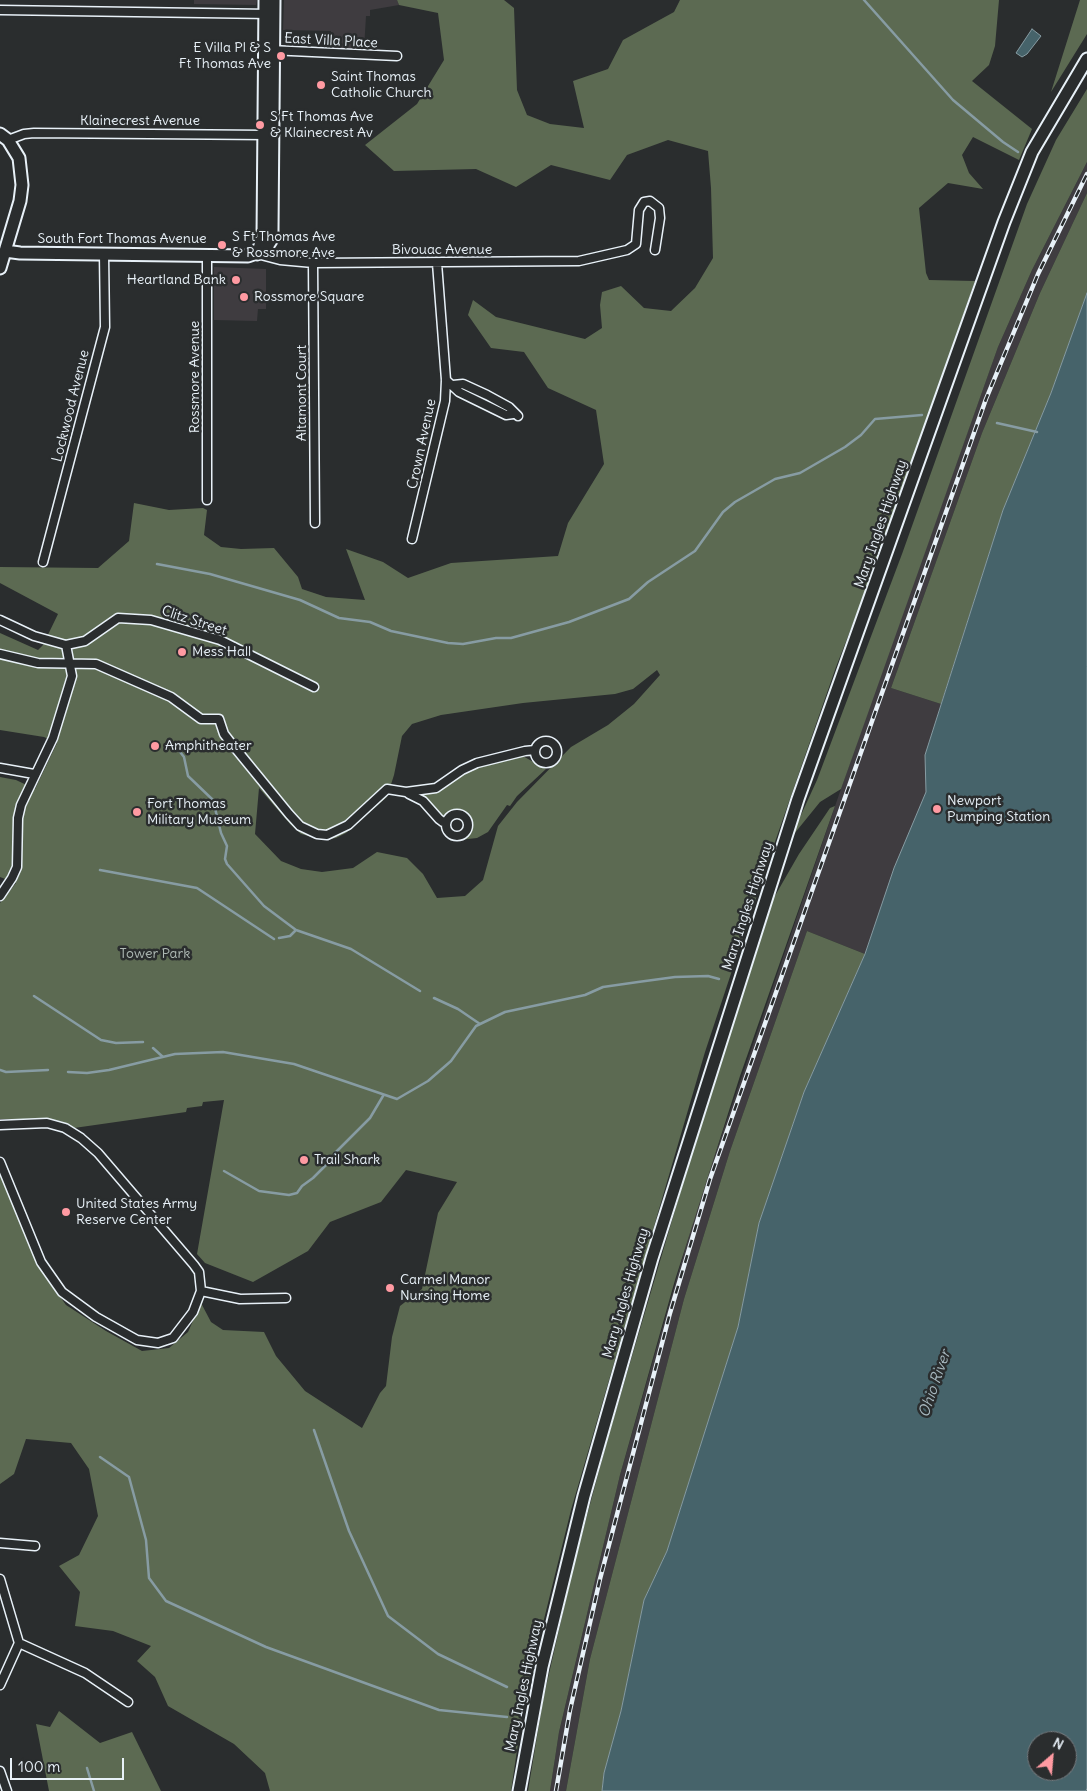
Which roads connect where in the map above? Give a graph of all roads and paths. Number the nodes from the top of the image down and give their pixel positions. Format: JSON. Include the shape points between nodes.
{"nodes":[{"id":1,"x":265,"y":0,"type":"edge"},
{"id":2,"x":274,"y":0,"type":"edge"},
{"id":3,"x":0,"y":10,"type":"edge"},
{"id":4,"x":270,"y":14,"type":"junction"},
{"id":5,"x":270,"y":50,"type":"junction"},
{"id":6,"x":396,"y":56,"type":"dead end"},
{"id":7,"x":1087,"y":59,"type":"edge"},
{"id":8,"x":269,"y":135,"type":"junction"},
{"id":9,"x":4,"y":137,"type":"edge"},
{"id":10,"x":5,"y":250,"type":"junction"},
{"id":11,"x":655,"y":250,"type":"dead end"},
{"id":12,"x":104,"y":254,"type":"junction"},
{"id":13,"x":257,"y":254,"type":"junction"},
{"id":14,"x":207,"y":255,"type":"junction"},
{"id":15,"x":313,"y":263,"type":"junction"},
{"id":16,"x":436,"y":263,"type":"junction"},
{"id":17,"x":0,"y":268,"type":"edge"},
{"id":18,"x":446,"y":380,"type":"junction"},
{"id":19,"x":516,"y":415,"type":"dead end"},
{"id":20,"x":208,"y":500,"type":"dead end"},
{"id":21,"x":315,"y":523,"type":"dead end"},
{"id":22,"x":412,"y":539,"type":"dead end"},
{"id":23,"x":43,"y":562,"type":"dead end"},
{"id":24,"x":0,"y":620,"type":"edge"},
{"id":25,"x":66,"y":645,"type":"junction"},
{"id":26,"x":0,"y":654,"type":"edge"},
{"id":27,"x":69,"y":664,"type":"junction"},
{"id":28,"x":314,"y":687,"type":"dead end"},
{"id":29,"x":535,"y":750,"type":"dead end"},
{"id":30,"x":0,"y":768,"type":"edge"},
{"id":31,"x":34,"y":774,"type":"junction"},
{"id":32,"x":406,"y":792,"type":"junction"},
{"id":33,"x":446,"y":821,"type":"dead end"},
{"id":34,"x":0,"y":896,"type":"edge"},
{"id":35,"x":0,"y":1125,"type":"edge"},
{"id":36,"x":0,"y":1162,"type":"edge"},
{"id":37,"x":201,"y":1291,"type":"junction"},
{"id":38,"x":286,"y":1298,"type":"dead end"},
{"id":39,"x":0,"y":1543,"type":"edge"},
{"id":40,"x":35,"y":1546,"type":"dead end"},
{"id":41,"x":0,"y":1579,"type":"edge"},
{"id":42,"x":19,"y":1644,"type":"junction"},
{"id":43,"x":0,"y":1685,"type":"edge"},
{"id":44,"x":128,"y":1702,"type":"dead end"},
{"id":45,"x":0,"y":1771,"type":"edge"},
{"id":46,"x":7,"y":1791,"type":"edge"},
{"id":47,"x":519,"y":1791,"type":"edge"}],
"edges":[{"from":1,"to":4,"type":"street"},
{"from":2,"to":4,"type":"street"},
{"from":3,"to":4,"type":"street"},
{"from":4,"to":5,"type":"street"},
{"from":5,"to":6,"type":"street","name":"East Villa Place"},
{"from":5,"to":8,"type":"street"},
{"from":7,"to":47,"type":"street","name":"Mary Ingles Highway","via":[[1041,136],[1004,222],[798,799],[654,1249],[587,1487],[544,1659]]},
{"from":8,"to":9,"type":"street","name":"Klainecrest Avenue","via":[[32,133]]},
{"from":8,"to":13,"type":"street","via":[[272,239],[265,250]]},
{"from":9,"to":10,"type":"street","via":[[19,158],[22,185]]},
{"from":10,"to":12,"type":"street","name":"South Fort Thomas Avenue"},
{"from":10,"to":17,"type":"street"},
{"from":11,"to":16,"type":"street","name":"Bivouac Avenue","via":[[659,208],[650,201],[644,202],[639,210],[637,240],[627,250],[569,261]]},
{"from":12,"to":14,"type":"street","name":"South Fort Thomas Avenue"},
{"from":12,"to":23,"type":"street","name":"Lockwood Avenue","via":[[105,327]]},
{"from":13,"to":14,"type":"street","name":"South Fort Thomas Avenue"},
{"from":13,"to":15,"type":"street","name":"Bivouac Avenue"},
{"from":14,"to":20,"type":"street","name":"Rossmore Avenue"},
{"from":15,"to":16,"type":"street","name":"Bivouac Avenue"},
{"from":15,"to":21,"type":"street","name":"Altamont Court"},
{"from":16,"to":18,"type":"street","name":"Crown Avenue"},
{"from":18,"to":19,"type":"street","via":[[459,392],[478,402],[506,415]]},
{"from":18,"to":22,"type":"street","name":"Crown Avenue","via":[[442,418]]},
{"from":24,"to":25,"type":"street","via":[[34,636]]},
{"from":25,"to":27,"type":"street"},
{"from":25,"to":28,"type":"street","name":"Clitz Street","via":[[85,641],[118,618],[151,620],[220,640]]},
{"from":26,"to":27,"type":"street","via":[[38,663]]},
{"from":27,"to":31,"type":"street","via":[[72,676],[63,711]]},
{"from":27,"to":32,"type":"street","via":[[96,664],[171,697],[202,719],[219,719],[230,743],[289,814],[300,826],[317,834],[327,835],[348,825],[387,789]]},
{"from":29,"to":32,"type":"street","via":[[477,763],[436,788]]},
{"from":30,"to":31,"type":"street"},
{"from":31,"to":34,"type":"street","via":[[19,814],[15,874]]},
{"from":32,"to":33,"type":"street","via":[[423,801],[443,822]]},
{"from":35,"to":37,"type":"street","via":[[47,1123],[65,1128],[81,1138],[107,1163],[194,1265],[199,1272]]},
{"from":36,"to":37,"type":"street","via":[[41,1262],[62,1292],[96,1317],[137,1340],[166,1342],[183,1327]]},
{"from":37,"to":38,"type":"street","via":[[240,1299]]},
{"from":39,"to":40,"type":"street"},
{"from":41,"to":42,"type":"street"},
{"from":42,"to":43,"type":"street"},
{"from":42,"to":44,"type":"street","via":[[84,1673]]},
{"from":45,"to":46,"type":"street"}]}
